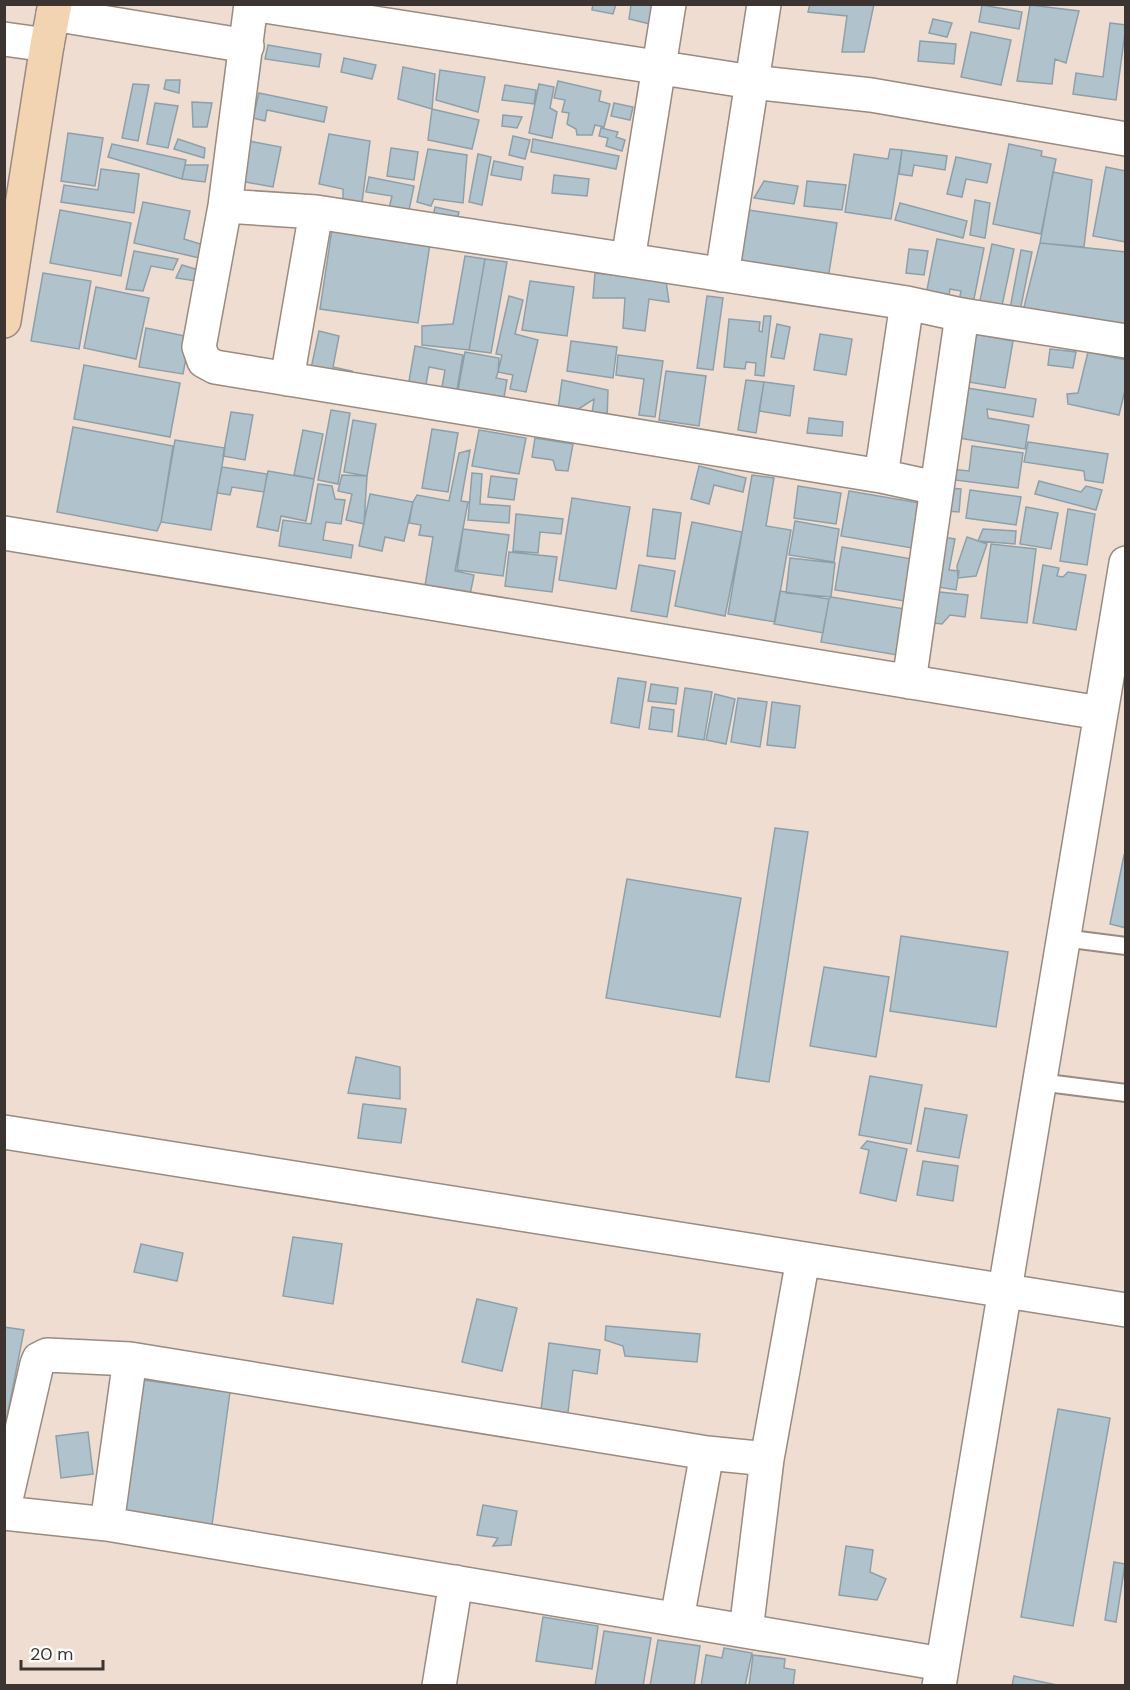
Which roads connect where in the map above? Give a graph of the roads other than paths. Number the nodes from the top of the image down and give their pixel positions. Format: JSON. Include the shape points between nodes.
{"nodes":[{"id":1,"x":251,"y":4,"type":"edge"},
{"id":2,"x":669,"y":4,"type":"edge"},
{"id":3,"x":764,"y":4,"type":"edge"},
{"id":4,"x":52,"y":21,"type":"edge"},
{"id":5,"x":4,"y":39,"type":"edge"},
{"id":6,"x":247,"y":45,"type":"junction"},
{"id":7,"x":659,"y":67,"type":"junction"},
{"id":8,"x":752,"y":82,"type":"junction"},
{"id":9,"x":1125,"y":139,"type":"edge"},
{"id":10,"x":225,"y":206,"type":"junction"},
{"id":11,"x":315,"y":212,"type":"junction"},
{"id":12,"x":628,"y":260,"type":"junction"},
{"id":13,"x":722,"y":275,"type":"junction"},
{"id":14,"x":908,"y":303,"type":"junction"},
{"id":15,"x":962,"y":315,"type":"junction"},
{"id":16,"x":4,"y":321,"type":"edge"},
{"id":17,"x":1125,"y":341,"type":"edge"},
{"id":18,"x":287,"y":379,"type":"junction"},
{"id":19,"x":881,"y":476,"type":"junction"},
{"id":20,"x":936,"y":488,"type":"junction"},
{"id":21,"x":4,"y":533,"type":"edge"},
{"id":22,"x":1125,"y":563,"type":"edge"},
{"id":23,"x":1119,"y":645,"type":"edge"},
{"id":24,"x":909,"y":682,"type":"junction"},
{"id":25,"x":1100,"y":713,"type":"junction"},
{"id":26,"x":1063,"y":938,"type":"junction"},
{"id":27,"x":1125,"y":946,"type":"edge"},
{"id":28,"x":1039,"y":1082,"type":"junction"},
{"id":29,"x":1125,"y":1094,"type":"edge"},
{"id":30,"x":4,"y":1132,"type":"edge"},
{"id":31,"x":803,"y":1259,"type":"junction"},
{"id":32,"x":1004,"y":1291,"type":"junction"},
{"id":33,"x":1125,"y":1310,"type":"edge"},
{"id":34,"x":130,"y":1359,"type":"junction"},
{"id":35,"x":707,"y":1454,"type":"junction"},
{"id":36,"x":767,"y":1459,"type":"junction"},
{"id":37,"x":4,"y":1510,"type":"edge"},
{"id":38,"x":107,"y":1524,"type":"junction"},
{"id":39,"x":456,"y":1582,"type":"junction"},
{"id":40,"x":677,"y":1619,"type":"junction"},
{"id":41,"x":746,"y":1631,"type":"junction"},
{"id":42,"x":940,"y":1675,"type":"edge"},
{"id":43,"x":440,"y":1686,"type":"edge"}],
"edges":[{"from":1,"to":6,"type":"street"},
{"from":1,"to":7,"type":"street"},
{"from":2,"to":7,"type":"street"},
{"from":3,"to":8,"type":"street"},
{"from":4,"to":5,"type":"street"},
{"from":4,"to":6,"type":"street"},
{"from":4,"to":16,"type":"street"},
{"from":6,"to":10,"type":"street"},
{"from":7,"to":8,"type":"street"},
{"from":7,"to":12,"type":"street"},
{"from":8,"to":9,"type":"street","via":[[871,95]]},
{"from":8,"to":13,"type":"street"},
{"from":10,"to":11,"type":"street"},
{"from":10,"to":18,"type":"street","via":[[199,347],[204,361],[215,367]]},
{"from":11,"to":12,"type":"street"},
{"from":11,"to":18,"type":"street"},
{"from":12,"to":13,"type":"street"},
{"from":13,"to":14,"type":"street"},
{"from":14,"to":15,"type":"street"},
{"from":14,"to":19,"type":"street"},
{"from":15,"to":17,"type":"street"},
{"from":15,"to":20,"type":"street"},
{"from":18,"to":19,"type":"street"},
{"from":19,"to":20,"type":"street"},
{"from":20,"to":24,"type":"street"},
{"from":21,"to":24,"type":"street"},
{"from":22,"to":23,"type":"street"},
{"from":23,"to":25,"type":"street"},
{"from":24,"to":25,"type":"street"},
{"from":25,"to":26,"type":"street"},
{"from":26,"to":27,"type":"lane"},
{"from":26,"to":28,"type":"street"},
{"from":28,"to":29,"type":"lane"},
{"from":28,"to":32,"type":"street"},
{"from":30,"to":31,"type":"street"},
{"from":31,"to":32,"type":"street"},
{"from":31,"to":36,"type":"street"},
{"from":32,"to":33,"type":"street"},
{"from":32,"to":42,"type":"street"},
{"from":34,"to":35,"type":"street"},
{"from":34,"to":37,"type":"street","via":[[54,1354],[39,1359]]},
{"from":34,"to":38,"type":"street"},
{"from":35,"to":36,"type":"street"},
{"from":35,"to":40,"type":"street"},
{"from":36,"to":41,"type":"street"},
{"from":37,"to":38,"type":"street"},
{"from":38,"to":39,"type":"street"},
{"from":39,"to":40,"type":"street"},
{"from":39,"to":43,"type":"street"},
{"from":40,"to":41,"type":"street"},
{"from":41,"to":42,"type":"street"}]}
